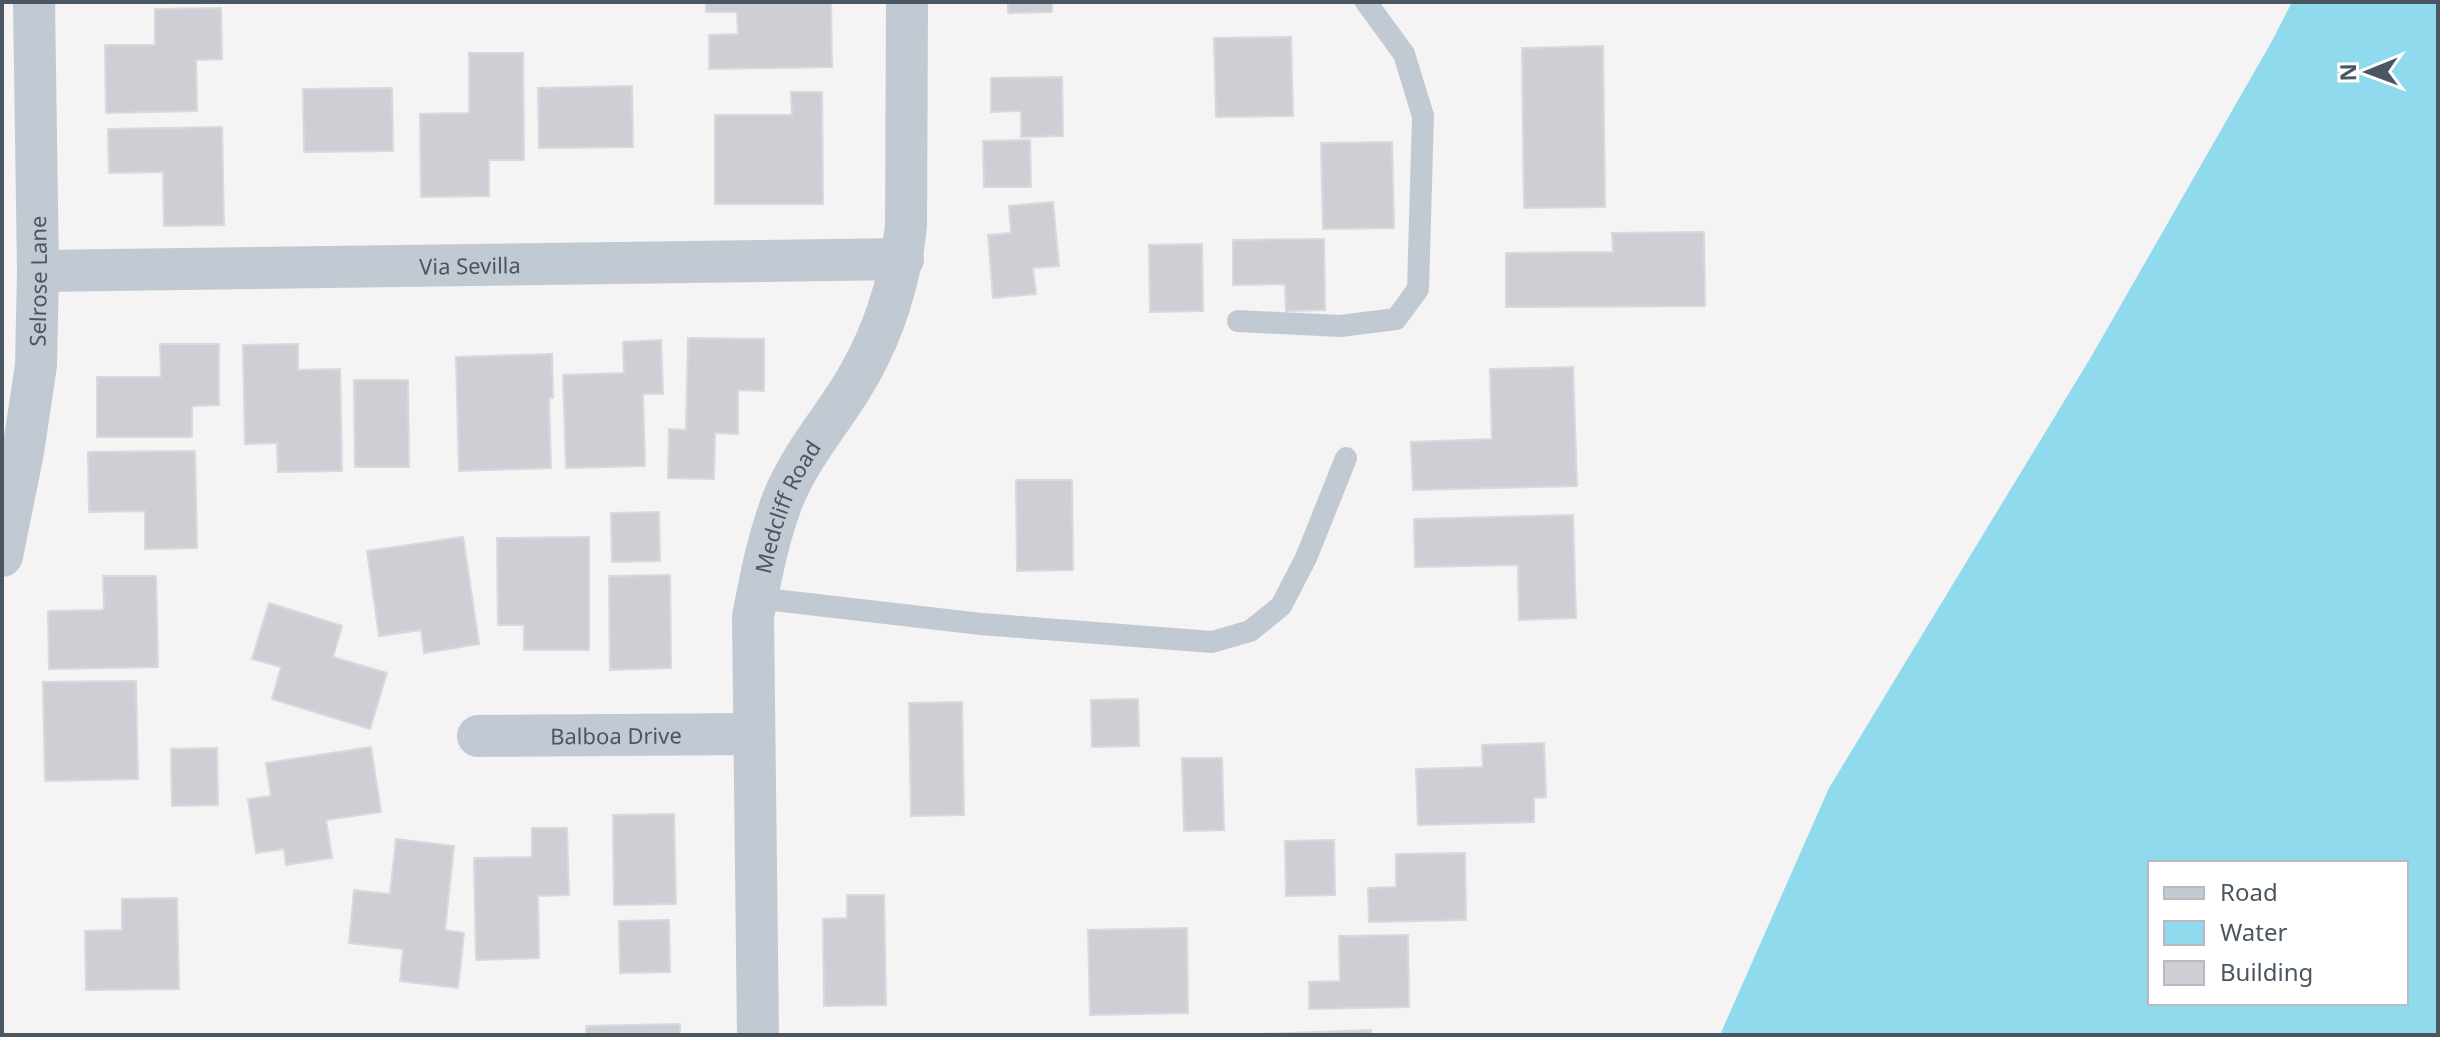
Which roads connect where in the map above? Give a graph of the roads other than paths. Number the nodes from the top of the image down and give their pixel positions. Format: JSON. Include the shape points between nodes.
{"nodes":[{"id":1,"x":34,"y":2,"type":"edge"},
{"id":2,"x":907,"y":2,"type":"edge"},
{"id":3,"x":1366,"y":2,"type":"edge"},
{"id":4,"x":903,"y":259,"type":"junction"},
{"id":5,"x":38,"y":271,"type":"junction"},
{"id":6,"x":1238,"y":321,"type":"dead end"},
{"id":7,"x":1346,"y":458,"type":"dead end"},
{"id":8,"x":2,"y":556,"type":"edge"},
{"id":9,"x":757,"y":598,"type":"junction"},
{"id":10,"x":754,"y":734,"type":"junction"},
{"id":11,"x":478,"y":736,"type":"dead end"},
{"id":12,"x":758,"y":1035,"type":"edge"}],
"edges":[{"from":1,"to":5,"type":"street","name":"Selrose Lane"},
{"from":2,"to":4,"type":"street","name":"Medcliff Road"},
{"from":3,"to":6,"type":"lane","via":[[1404,54],[1423,116],[1418,289],[1396,319],[1340,326]]},
{"from":4,"to":5,"type":"street","name":"Via Sevilla"},
{"from":4,"to":9,"type":"street","name":"Medcliff Road","via":[[873,351],[812,443],[784,497],[764,556]]},
{"from":5,"to":8,"type":"street","name":"Selrose Lane","via":[[36,365]]},
{"from":7,"to":9,"type":"lane","via":[[1281,606],[1250,631],[1212,642],[981,624]]},
{"from":9,"to":10,"type":"street","name":"Medcliff Road"},
{"from":10,"to":11,"type":"street","name":"Balboa Drive"},
{"from":10,"to":12,"type":"street","name":"Medcliff Road"}]}
